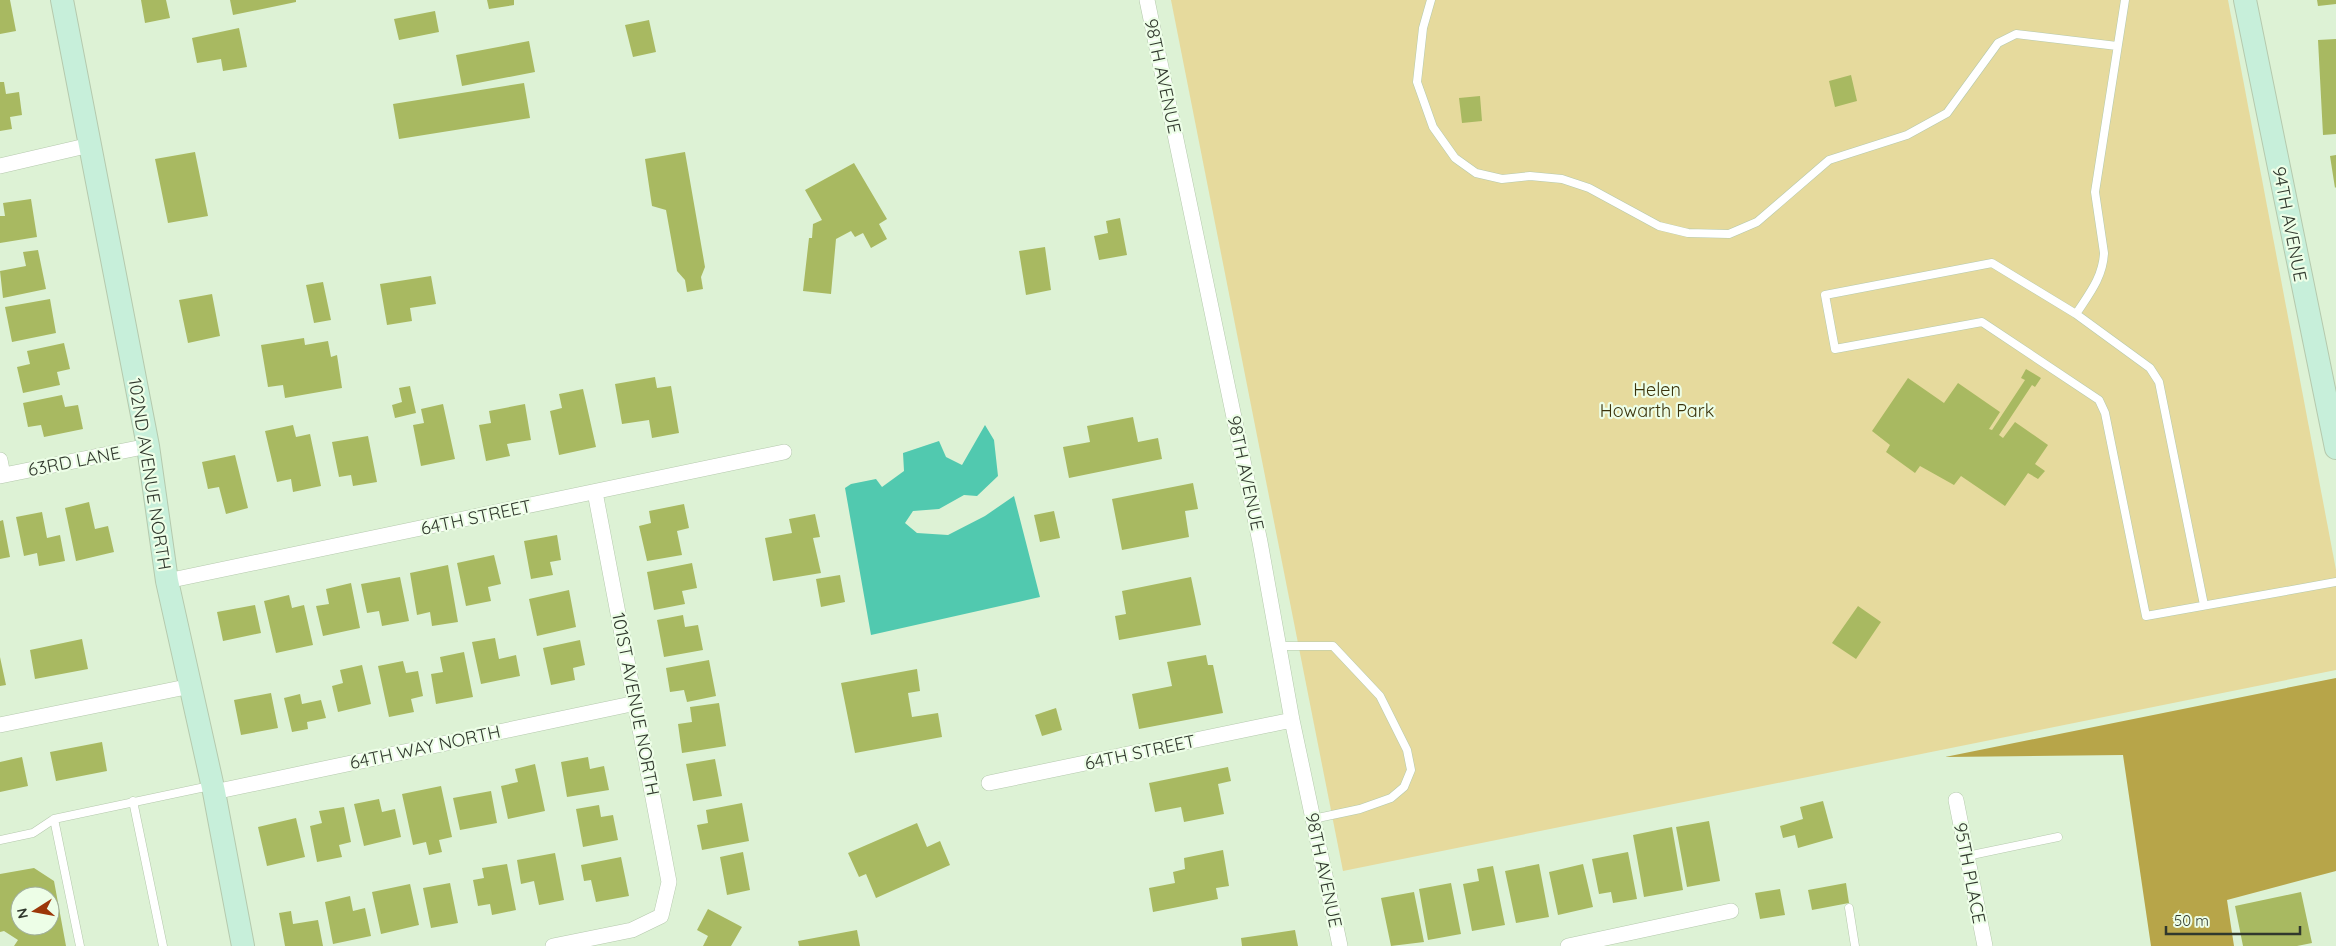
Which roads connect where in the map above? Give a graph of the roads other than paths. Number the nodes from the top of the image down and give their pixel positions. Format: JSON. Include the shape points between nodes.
{"nodes":[{"id":1,"x":62,"y":0,"type":"edge"},
{"id":2,"x":1147,"y":0,"type":"edge"},
{"id":3,"x":1431,"y":0,"type":"edge"},
{"id":4,"x":2125,"y":0,"type":"edge"},
{"id":5,"x":2245,"y":0,"type":"edge"},
{"id":6,"x":2117,"y":46,"type":"junction"},
{"id":7,"x":90,"y":144,"type":"junction"},
{"id":8,"x":0,"y":166,"type":"edge"},
{"id":9,"x":2076,"y":314,"type":"junction"},
{"id":10,"x":148,"y":446,"type":"junction"},
{"id":11,"x":2336,"y":448,"type":"edge"},
{"id":12,"x":784,"y":452,"type":"dead end"},
{"id":13,"x":0,"y":460,"type":"edge"},
{"id":14,"x":2,"y":476,"type":"edge"},
{"id":15,"x":595,"y":492,"type":"junction"},
{"id":16,"x":167,"y":581,"type":"junction"},
{"id":17,"x":2336,"y":582,"type":"edge"},
{"id":18,"x":2204,"y":605,"type":"junction"},
{"id":19,"x":1278,"y":646,"type":"junction"},
{"id":20,"x":191,"y":686,"type":"junction"},
{"id":21,"x":636,"y":702,"type":"junction"},
{"id":22,"x":1292,"y":720,"type":"junction"},
{"id":23,"x":0,"y":725,"type":"edge"},
{"id":24,"x":989,"y":783,"type":"dead end"},
{"id":25,"x":213,"y":789,"type":"junction"},
{"id":26,"x":1956,"y":800,"type":"dead end"},
{"id":27,"x":134,"y":801,"type":"junction"},
{"id":28,"x":54,"y":819,"type":"junction"},
{"id":29,"x":1313,"y":819,"type":"junction"},
{"id":30,"x":2058,"y":837,"type":"dead end"},
{"id":31,"x":0,"y":840,"type":"edge"},
{"id":32,"x":1967,"y":856,"type":"junction"},
{"id":33,"x":1849,"y":908,"type":"dead end"},
{"id":34,"x":1731,"y":911,"type":"dead end"},
{"id":35,"x":80,"y":946,"type":"edge"},
{"id":36,"x":162,"y":946,"type":"edge"},
{"id":37,"x":243,"y":946,"type":"edge"},
{"id":38,"x":553,"y":946,"type":"edge"},
{"id":39,"x":1340,"y":946,"type":"edge"},
{"id":40,"x":1568,"y":946,"type":"edge"},
{"id":41,"x":1855,"y":946,"type":"edge"},
{"id":42,"x":1985,"y":946,"type":"edge"}],
"edges":[{"from":1,"to":7,"type":"street","name":"102ND AVENUE NORTH"},
{"from":2,"to":19,"type":"street","name":"98TH AVENUE","via":[[1260,542]]},
{"from":3,"to":6,"type":"lane","via":[[1423,28],[1417,82],[1433,127],[1455,158],[1476,173],[1502,179],[1530,176],[1562,179],[1589,188],[1659,226],[1688,234],[1729,234],[1757,222],[1828,160],[1907,135],[1947,113],[1998,43],[2016,34]]},
{"from":4,"to":6,"type":"lane"},
{"from":5,"to":11,"type":"street","name":"94TH AVENUE"},
{"from":6,"to":9,"type":"lane","via":[[2095,192],[2104,262],[2099,279]]},
{"from":7,"to":8,"type":"street"},
{"from":7,"to":10,"type":"street","name":"102ND AVENUE NORTH"},
{"from":9,"to":18,"type":"lane","via":[[2150,368],[2159,382]]},
{"from":9,"to":18,"type":"lane","via":[[1992,263],[1825,295],[1835,349],[1982,322],[2099,400],[2105,413],[2146,616]]},
{"from":10,"to":14,"type":"street","name":"63RD LANE"},
{"from":10,"to":16,"type":"street","name":"102ND AVENUE NORTH"},
{"from":12,"to":15,"type":"street","name":"64TH STREET"},
{"from":13,"to":14,"type":"street"},
{"from":15,"to":16,"type":"street","name":"64TH STREET"},
{"from":15,"to":21,"type":"street","name":"101ST AVENUE NORTH"},
{"from":16,"to":20,"type":"street","name":"102ND AVENUE NORTH"},
{"from":17,"to":18,"type":"lane"},
{"from":19,"to":22,"type":"street","name":"98TH AVENUE"},
{"from":19,"to":29,"type":"lane","via":[[1333,646],[1380,696],[1407,750],[1411,770],[1404,787],[1391,798],[1360,809]]},
{"from":20,"to":23,"type":"street"},
{"from":20,"to":25,"type":"street","name":"102ND AVENUE NORTH"},
{"from":21,"to":25,"type":"street","name":"64TH WAY NORTH"},
{"from":21,"to":38,"type":"street","name":"101ST AVENUE NORTH","via":[[669,882],[661,916],[632,930]]},
{"from":22,"to":24,"type":"street","name":"64TH STREET"},
{"from":22,"to":29,"type":"street","name":"98TH AVENUE"},
{"from":25,"to":27,"type":"lane"},
{"from":25,"to":37,"type":"street","name":"102ND AVENUE NORTH"},
{"from":26,"to":32,"type":"street","name":"95TH PLACE"},
{"from":27,"to":28,"type":"lane"},
{"from":27,"to":36,"type":"lane"},
{"from":28,"to":31,"type":"lane","via":[[33,833]]},
{"from":28,"to":35,"type":"lane"},
{"from":29,"to":39,"type":"street","name":"98TH AVENUE"},
{"from":30,"to":32,"type":"lane"},
{"from":32,"to":42,"type":"street","name":"95TH PLACE"},
{"from":33,"to":41,"type":"lane"},
{"from":34,"to":40,"type":"street"}]}
